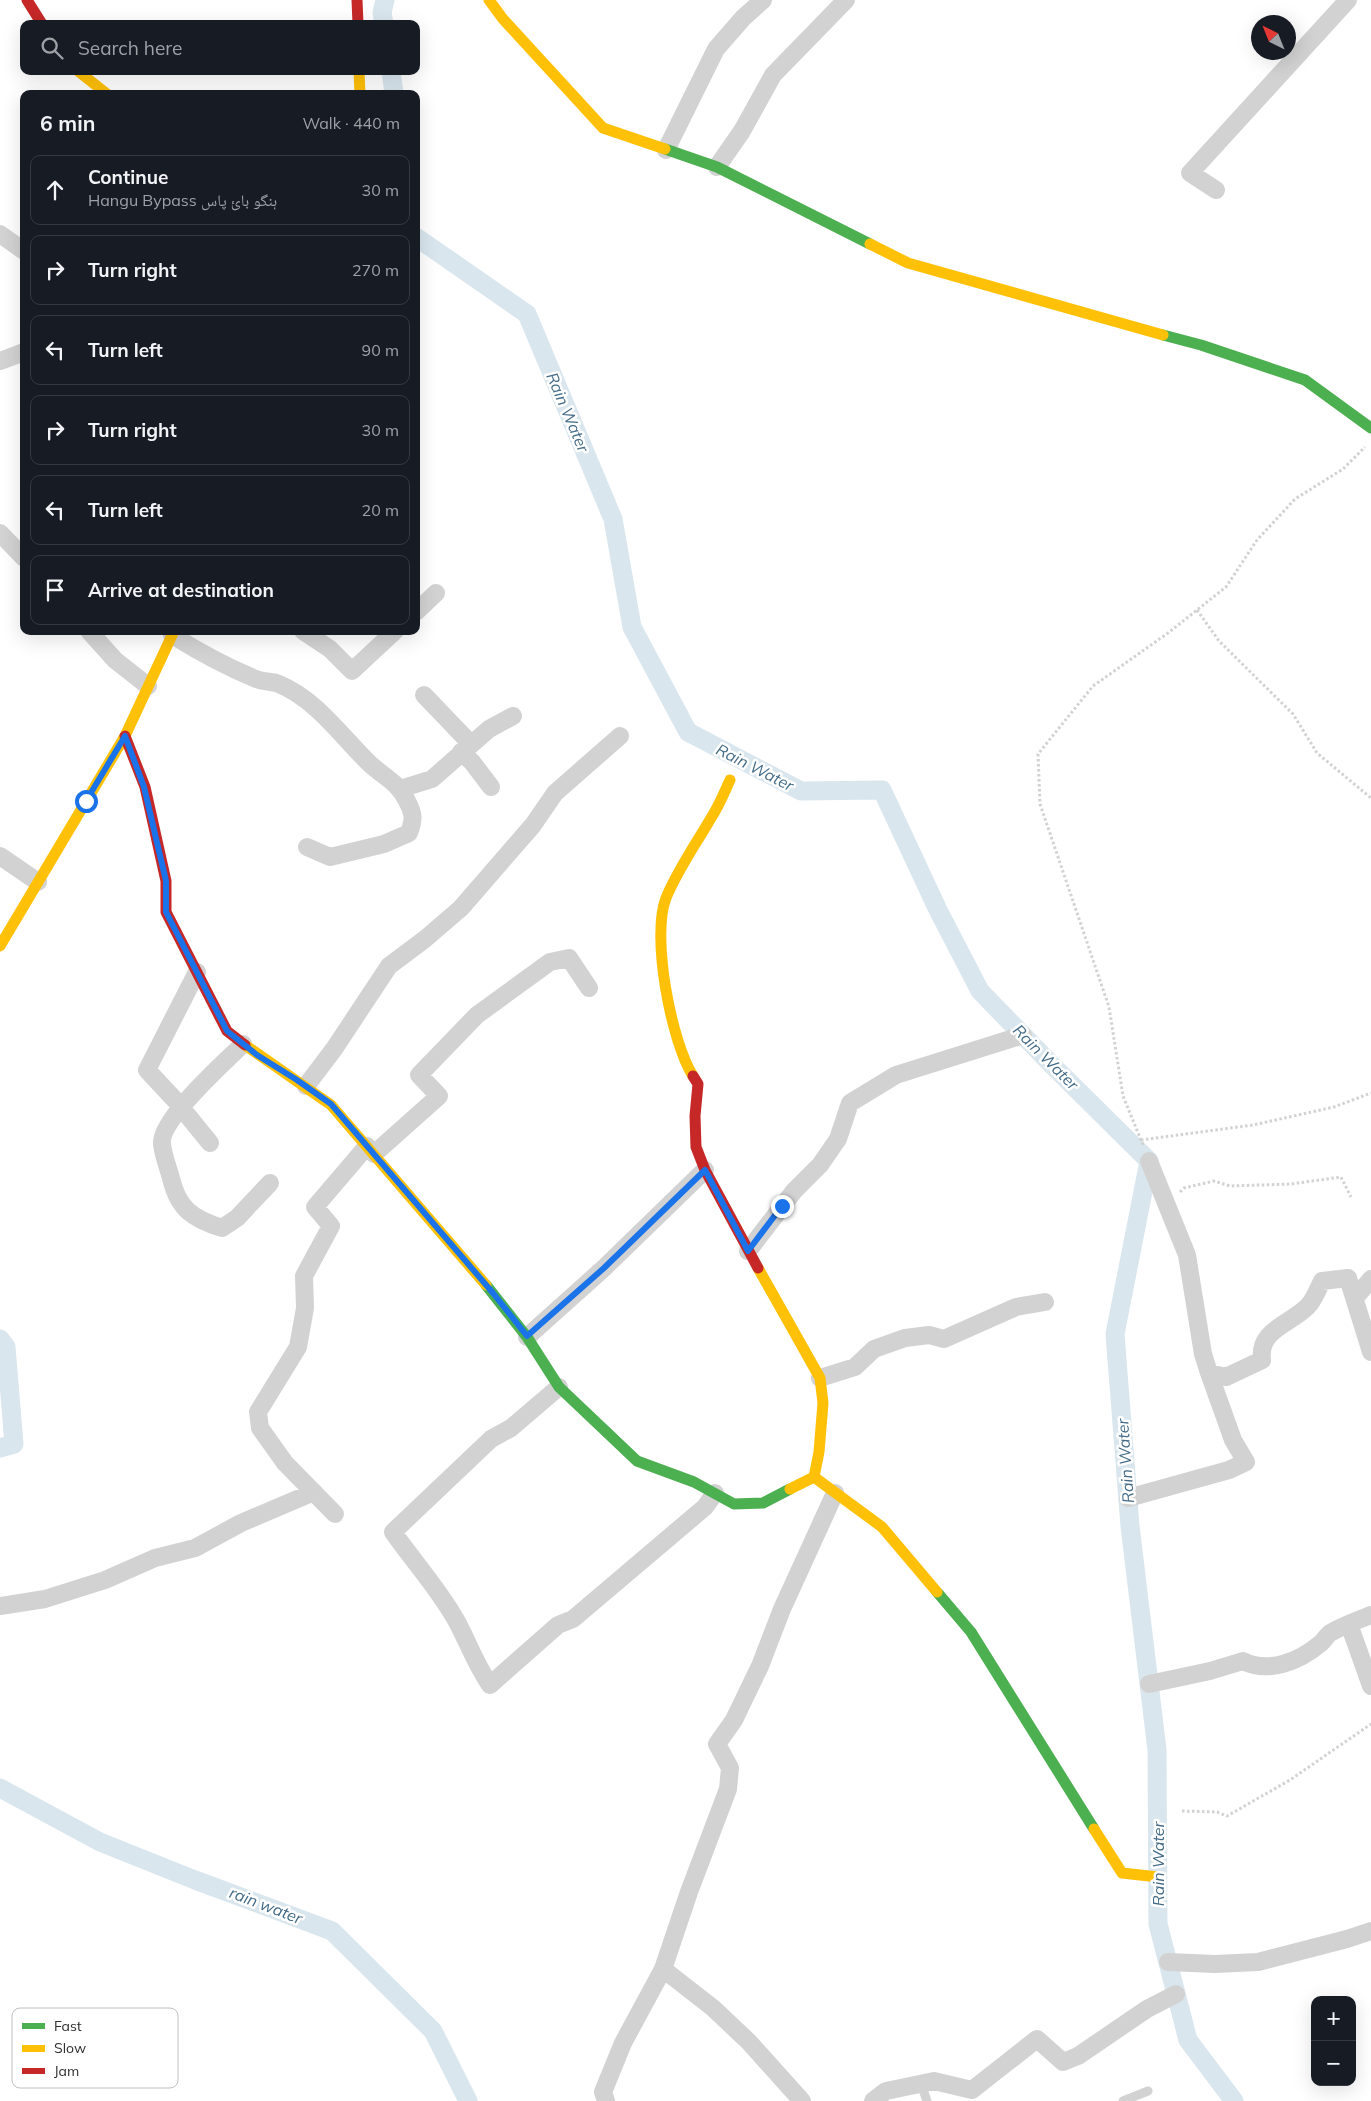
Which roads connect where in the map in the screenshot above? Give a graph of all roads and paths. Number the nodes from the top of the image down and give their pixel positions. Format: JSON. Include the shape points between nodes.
{"nodes":[{"id":1,"x":27,"y":0,"type":"edge"},
{"id":2,"x":358,"y":0,"type":"edge"},
{"id":3,"x":763,"y":0,"type":"edge"},
{"id":4,"x":846,"y":0,"type":"edge"},
{"id":5,"x":1348,"y":0,"type":"edge"},
{"id":6,"x":498,"y":4,"type":"edge"},
{"id":7,"x":40,"y":20,"type":"edge"},
{"id":8,"x":358,"y":20,"type":"edge"},
{"id":9,"x":83,"y":75,"type":"edge"},
{"id":10,"x":359,"y":75,"type":"edge"},
{"id":11,"x":101,"y":90,"type":"edge"},
{"id":12,"x":360,"y":90,"type":"edge"},
{"id":13,"x":666,"y":150,"type":"junction"},
{"id":14,"x":717,"y":168,"type":"junction"},
{"id":15,"x":1216,"y":190,"type":"dead end"},
{"id":16,"x":0,"y":234,"type":"edge"},
{"id":17,"x":20,"y":249,"type":"edge"},
{"id":18,"x":20,"y":354,"type":"edge"},
{"id":19,"x":0,"y":361,"type":"edge"},
{"id":20,"x":1371,"y":428,"type":"edge"},
{"id":21,"x":1371,"y":441,"type":"edge"},
{"id":22,"x":0,"y":533,"type":"edge"},
{"id":23,"x":20,"y":554,"type":"edge"},
{"id":24,"x":436,"y":593,"type":"dead end"},
{"id":25,"x":420,"y":608,"type":"edge"},
{"id":26,"x":1197,"y":610,"type":"junction"},
{"id":27,"x":93,"y":635,"type":"edge"},
{"id":28,"x":172,"y":635,"type":"edge"},
{"id":29,"x":176,"y":635,"type":"edge"},
{"id":30,"x":309,"y":635,"type":"edge"},
{"id":31,"x":392,"y":635,"type":"edge"},
{"id":32,"x":148,"y":686,"type":"junction"},
{"id":33,"x":424,"y":695,"type":"dead end"},
{"id":34,"x":513,"y":716,"type":"dead end"},
{"id":35,"x":125,"y":736,"type":"junction"},
{"id":36,"x":620,"y":736,"type":"dead end"},
{"id":37,"x":466,"y":748,"type":"junction"},
{"id":38,"x":730,"y":780,"type":"dead end"},
{"id":39,"x":490,"y":787,"type":"dead end"},
{"id":40,"x":400,"y":789,"type":"junction"},
{"id":41,"x":1371,"y":798,"type":"edge"},
{"id":42,"x":307,"y":847,"type":"dead end"},
{"id":43,"x":0,"y":856,"type":"edge"},
{"id":44,"x":38,"y":882,"type":"junction"},
{"id":45,"x":0,"y":946,"type":"edge"},
{"id":46,"x":197,"y":972,"type":"junction"},
{"id":47,"x":589,"y":988,"type":"dead end"},
{"id":48,"x":1023,"y":1035,"type":"dead end"},
{"id":49,"x":243,"y":1044,"type":"junction"},
{"id":50,"x":306,"y":1086,"type":"junction"},
{"id":51,"x":1371,"y":1093,"type":"edge"},
{"id":52,"x":180,"y":1108,"type":"junction"},
{"id":53,"x":1141,"y":1140,"type":"junction"},
{"id":54,"x":210,"y":1143,"type":"dead end"},
{"id":55,"x":370,"y":1150,"type":"junction"},
{"id":56,"x":1149,"y":1161,"type":"joint"},
{"id":57,"x":705,"y":1170,"type":"junction"},
{"id":58,"x":270,"y":1183,"type":"dead end"},
{"id":59,"x":1351,"y":1197,"type":"dead end"},
{"id":60,"x":1167,"y":1206,"type":"junction"},
{"id":61,"x":748,"y":1251,"type":"junction"},
{"id":62,"x":1371,"y":1279,"type":"edge"},
{"id":63,"x":1354,"y":1298,"type":"junction"},
{"id":64,"x":1046,"y":1302,"type":"dead end"},
{"id":65,"x":527,"y":1336,"type":"junction"},
{"id":66,"x":1371,"y":1352,"type":"edge"},
{"id":67,"x":1209,"y":1373,"type":"junction"},
{"id":68,"x":820,"y":1378,"type":"junction"},
{"id":69,"x":559,"y":1387,"type":"junction"},
{"id":70,"x":814,"y":1477,"type":"junction"},
{"id":71,"x":314,"y":1492,"type":"junction"},
{"id":72,"x":835,"y":1493,"type":"junction"},
{"id":73,"x":715,"y":1494,"type":"junction"},
{"id":74,"x":1128,"y":1498,"type":"dead end"},
{"id":75,"x":335,"y":1514,"type":"dead end"},
{"id":76,"x":0,"y":1606,"type":"edge"},
{"id":77,"x":1371,"y":1615,"type":"edge"},
{"id":78,"x":1350,"y":1624,"type":"junction"},
{"id":79,"x":1149,"y":1684,"type":"dead end"},
{"id":80,"x":1371,"y":1686,"type":"edge"},
{"id":81,"x":1371,"y":1724,"type":"edge"},
{"id":82,"x":1182,"y":1811,"type":"dead end"},
{"id":83,"x":1158,"y":1877,"type":"dead end"},
{"id":84,"x":1371,"y":1931,"type":"edge"},
{"id":85,"x":1168,"y":1962,"type":"dead end"},
{"id":86,"x":663,"y":1969,"type":"junction"},
{"id":87,"x":1176,"y":1994,"type":"dead end"},
{"id":88,"x":921,"y":2084,"type":"junction"},
{"id":89,"x":1148,"y":2091,"type":"dead end"},
{"id":90,"x":606,"y":2101,"type":"edge"},
{"id":91,"x":802,"y":2101,"type":"edge"},
{"id":92,"x":873,"y":2101,"type":"edge"},
{"id":93,"x":927,"y":2101,"type":"edge"},
{"id":94,"x":1123,"y":2101,"type":"edge"}],
"edges":[{"from":1,"to":7,"type":"street"},
{"from":2,"to":8,"type":"street"},
{"from":3,"to":13,"type":"street","via":[[716,49]]},
{"from":4,"to":14,"type":"street","via":[[773,75]]},
{"from":5,"to":15,"type":"street","via":[[1190,173]]},
{"from":6,"to":13,"type":"street","via":[[603,128]]},
{"from":9,"to":11,"type":"street"},
{"from":10,"to":12,"type":"street"},
{"from":13,"to":14,"type":"street"},
{"from":14,"to":20,"type":"street","via":[[908,263],[1201,345],[1305,380]]},
{"from":16,"to":17,"type":"street"},
{"from":18,"to":19,"type":"street"},
{"from":21,"to":26,"type":"path","via":[[1343,470],[1295,499],[1257,540],[1226,587]]},
{"from":22,"to":23,"type":"street"},
{"from":24,"to":25,"type":"street"},
{"from":26,"to":41,"type":"path","via":[[1219,641],[1293,714],[1316,752]]},
{"from":26,"to":53,"type":"path","via":[[1093,686],[1038,754],[1040,804],[1108,1007],[1123,1096]]},
{"from":27,"to":32,"type":"street","via":[[115,660]]},
{"from":28,"to":32,"type":"street"},
{"from":29,"to":40,"type":"street","via":[[205,656],[258,680],[278,683],[305,699],[378,772]]},
{"from":30,"to":31,"type":"street","via":[[330,649],[352,671]]},
{"from":32,"to":35,"type":"street"},
{"from":33,"to":37,"type":"street"},
{"from":34,"to":37,"type":"street","via":[[489,729]]},
{"from":35,"to":44,"type":"street"},
{"from":35,"to":46,"type":"street","via":[[147,797],[166,881],[166,912]]},
{"from":36,"to":50,"type":"street","via":[[556,793],[533,825],[461,908],[389,966]]},
{"from":37,"to":39,"type":"street"},
{"from":37,"to":40,"type":"street","via":[[432,779]]},
{"from":38,"to":57,"type":"street","via":[[666,898],[660,918],[666,998],[684,1062],[698,1084],[696,1147]]},
{"from":40,"to":42,"type":"street","via":[[414,818],[409,833],[384,844],[330,857]]},
{"from":43,"to":44,"type":"street"},
{"from":44,"to":45,"type":"street"},
{"from":46,"to":49,"type":"street","via":[[227,1031]]},
{"from":46,"to":52,"type":"street","via":[[147,1070]]},
{"from":47,"to":55,"type":"street","via":[[569,958],[550,962],[477,1015],[419,1075],[439,1096]]},
{"from":48,"to":61,"type":"street","via":[[896,1075],[850,1103],[838,1139]]},
{"from":49,"to":50,"type":"street"},
{"from":49,"to":52,"type":"street"},
{"from":50,"to":55,"type":"street","via":[[331,1104]]},
{"from":51,"to":53,"type":"path","via":[[1334,1107],[1253,1125]]},
{"from":52,"to":54,"type":"street"},
{"from":52,"to":58,"type":"street","via":[[169,1121],[161,1143],[175,1193],[186,1211],[203,1222],[222,1228],[237,1218]]},
{"from":53,"to":56,"type":"path"},
{"from":55,"to":65,"type":"street"},
{"from":55,"to":71,"type":"street","via":[[315,1208],[331,1226],[304,1276],[305,1308],[298,1347],[258,1412],[260,1428],[284,1462]]},
{"from":56,"to":60,"type":"street"},
{"from":57,"to":61,"type":"street"},
{"from":57,"to":65,"type":"street","via":[[604,1268]]},
{"from":59,"to":60,"type":"path","via":[[1341,1177],[1291,1184],[1239,1186],[1214,1181],[1184,1188]]},
{"from":60,"to":67,"type":"street","via":[[1187,1255]]},
{"from":61,"to":68,"type":"street"},
{"from":62,"to":63,"type":"street"},
{"from":63,"to":66,"type":"street"},
{"from":63,"to":67,"type":"street","via":[[1348,1278],[1322,1281],[1310,1305],[1269,1333],[1261,1352],[1262,1360],[1226,1377]]},
{"from":64,"to":68,"type":"street","via":[[1016,1307],[944,1339],[929,1335],[905,1338],[874,1349],[855,1367]]},
{"from":65,"to":69,"type":"street"},
{"from":67,"to":74,"type":"street","via":[[1232,1440],[1246,1462],[1229,1470]]},
{"from":68,"to":70,"type":"street","via":[[823,1403]]},
{"from":69,"to":73,"type":"street","via":[[637,1461],[694,1482]]},
{"from":69,"to":73,"type":"street","via":[[511,1428],[491,1439],[393,1532],[434,1584],[490,1686],[558,1625],[573,1619],[705,1507]]},
{"from":70,"to":72,"type":"street"},
{"from":70,"to":73,"type":"street","via":[[763,1503],[734,1504]]},
{"from":71,"to":75,"type":"street"},
{"from":71,"to":76,"type":"street","via":[[241,1523],[196,1548],[155,1558],[105,1580],[45,1599]]},
{"from":72,"to":83,"type":"street","via":[[882,1527],[971,1632],[1122,1873]]},
{"from":72,"to":86,"type":"street","via":[[782,1608],[760,1666],[734,1720],[717,1744],[730,1768],[728,1789]]},
{"from":77,"to":78,"type":"street"},
{"from":78,"to":79,"type":"street","via":[[1329,1633],[1322,1642],[1288,1662],[1254,1666],[1242,1661]]},
{"from":78,"to":80,"type":"street"},
{"from":81,"to":82,"type":"path","via":[[1290,1780],[1227,1816],[1217,1812]]},
{"from":84,"to":85,"type":"street","via":[[1258,1962]]},
{"from":86,"to":90,"type":"street","via":[[622,2043],[603,2092]]},
{"from":86,"to":91,"type":"street","via":[[749,2042]]},
{"from":87,"to":88,"type":"street","via":[[1147,2009],[1078,2056],[1063,2062],[1037,2040],[972,2090],[934,2081]]},
{"from":88,"to":92,"type":"street","via":[[886,2091]]},
{"from":88,"to":93,"type":"lane"},
{"from":89,"to":94,"type":"lane"}]}
